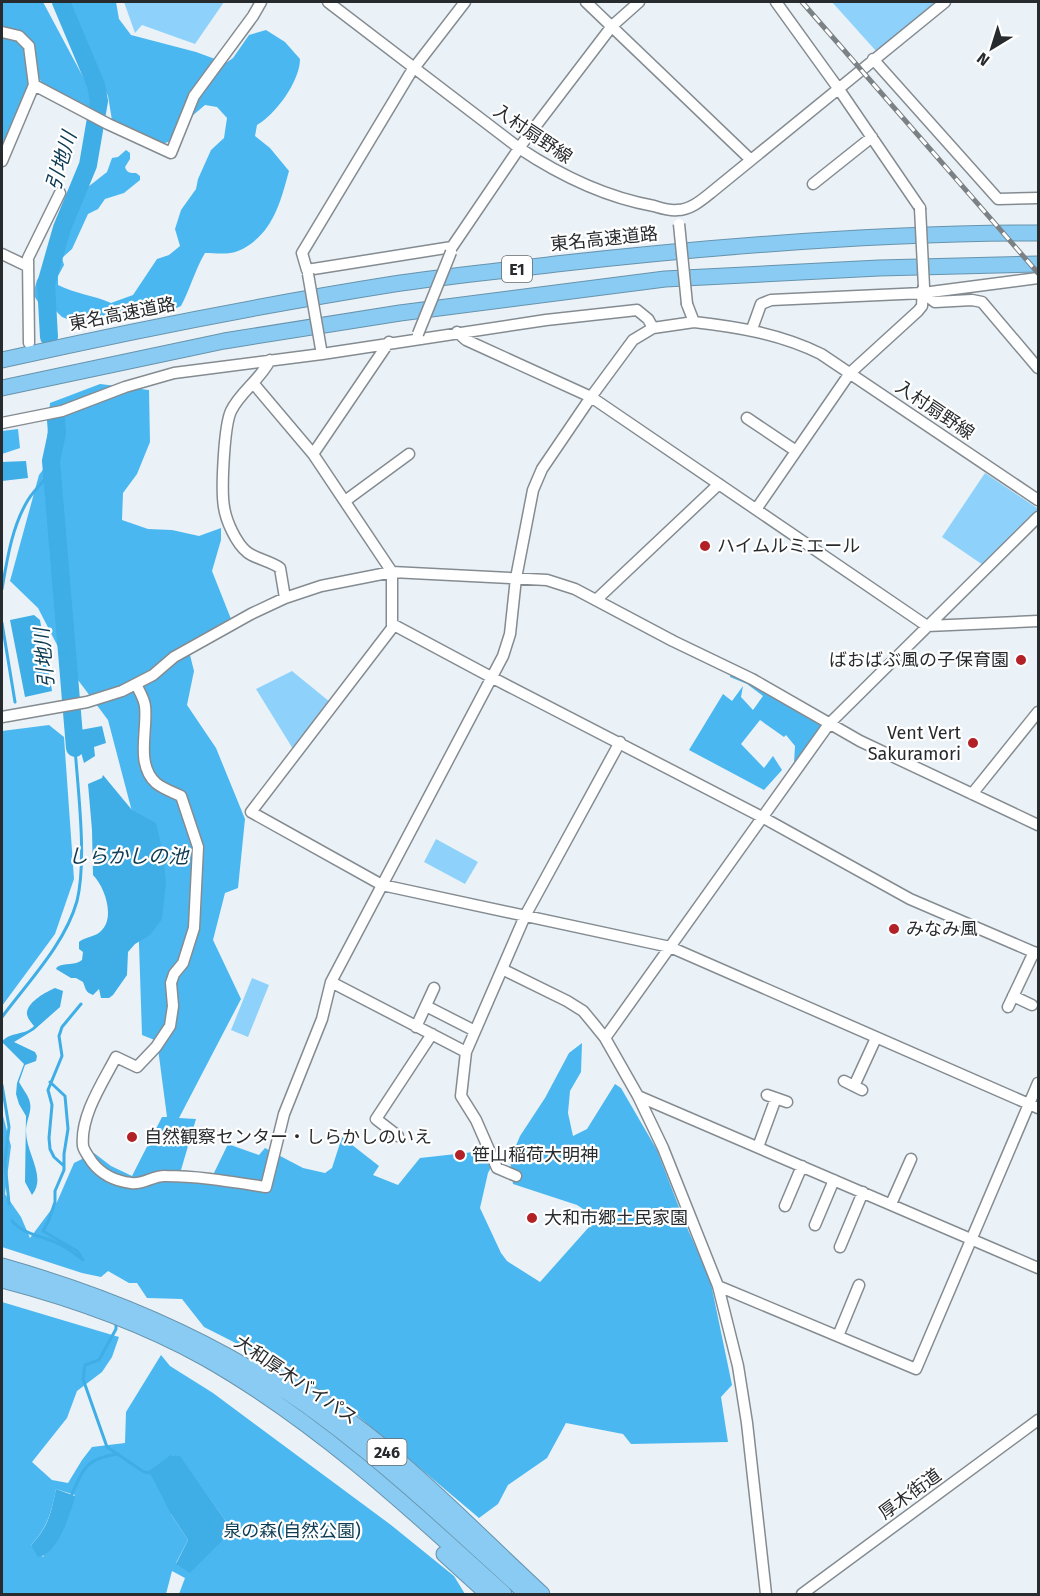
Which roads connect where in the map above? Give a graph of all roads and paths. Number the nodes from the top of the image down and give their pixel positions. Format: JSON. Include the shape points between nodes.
{"nodes":[{"id":1,"x":261,"y":2,"type":"edge"},
{"id":2,"x":328,"y":2,"type":"edge"},
{"id":3,"x":465,"y":2,"type":"edge"},
{"id":4,"x":586,"y":2,"type":"edge"},
{"id":5,"x":639,"y":2,"type":"edge"},
{"id":6,"x":776,"y":2,"type":"edge"},
{"id":7,"x":945,"y":2,"type":"edge"},
{"id":8,"x":612,"y":26,"type":"junction"},
{"id":9,"x":2,"y":32,"type":"edge"},
{"id":10,"x":873,"y":59,"type":"junction"},
{"id":11,"x":414,"y":67,"type":"junction"},
{"id":12,"x":34,"y":85,"type":"junction"},
{"id":13,"x":838,"y":88,"type":"junction"},
{"id":14,"x":872,"y":137,"type":"junction"},
{"id":15,"x":519,"y":148,"type":"junction"},
{"id":16,"x":751,"y":160,"type":"junction"},
{"id":17,"x":2,"y":161,"type":"edge"},
{"id":18,"x":813,"y":184,"type":"dead end"},
{"id":19,"x":60,"y":193,"type":"dead end"},
{"id":20,"x":1038,"y":198,"type":"edge"},
{"id":21,"x":678,"y":211,"type":"junction"},
{"id":22,"x":1038,"y":233,"type":"edge"},
{"id":23,"x":452,"y":249,"type":"junction"},
{"id":24,"x":2,"y":254,"type":"edge"},
{"id":25,"x":1038,"y":264,"type":"edge"},
{"id":26,"x":27,"y":266,"type":"junction"},
{"id":27,"x":307,"y":272,"type":"junction"},
{"id":28,"x":1038,"y":278,"type":"edge"},
{"id":29,"x":923,"y":290,"type":"junction"},
{"id":30,"x":694,"y":322,"type":"junction"},
{"id":31,"x":653,"y":328,"type":"junction"},
{"id":32,"x":752,"y":329,"type":"junction"},
{"id":33,"x":457,"y":332,"type":"junction"},
{"id":34,"x":417,"y":337,"type":"junction"},
{"id":35,"x":388,"y":342,"type":"junction"},
{"id":36,"x":28,"y":343,"type":"dead end"},
{"id":37,"x":321,"y":351,"type":"junction"},
{"id":38,"x":2,"y":360,"type":"edge"},
{"id":39,"x":270,"y":360,"type":"junction"},
{"id":40,"x":1038,"y":368,"type":"edge"},
{"id":41,"x":850,"y":373,"type":"junction"},
{"id":42,"x":253,"y":383,"type":"junction"},
{"id":43,"x":2,"y":388,"type":"edge"},
{"id":44,"x":591,"y":397,"type":"junction"},
{"id":45,"x":747,"y":418,"type":"dead end"},
{"id":46,"x":2,"y":423,"type":"edge"},
{"id":47,"x":796,"y":451,"type":"junction"},
{"id":48,"x":313,"y":454,"type":"junction"},
{"id":49,"x":409,"y":454,"type":"dead end"},
{"id":50,"x":719,"y":484,"type":"junction"},
{"id":51,"x":1038,"y":500,"type":"edge"},
{"id":52,"x":345,"y":501,"type":"junction"},
{"id":53,"x":757,"y":508,"type":"junction"},
{"id":54,"x":1038,"y":516,"type":"edge"},
{"id":55,"x":392,"y":572,"type":"junction"},
{"id":56,"x":516,"y":578,"type":"junction"},
{"id":57,"x":285,"y":598,"type":"junction"},
{"id":58,"x":596,"y":600,"type":"junction"},
{"id":59,"x":1038,"y":621,"type":"edge"},
{"id":60,"x":392,"y":624,"type":"junction"},
{"id":61,"x":927,"y":626,"type":"junction"},
{"id":62,"x":491,"y":677,"type":"junction"},
{"id":63,"x":136,"y":684,"type":"junction"},
{"id":64,"x":1038,"y":712,"type":"edge"},
{"id":65,"x":2,"y":717,"type":"edge"},
{"id":66,"x":829,"y":724,"type":"junction"},
{"id":67,"x":620,"y":742,"type":"junction"},
{"id":68,"x":972,"y":794,"type":"junction"},
{"id":69,"x":762,"y":817,"type":"junction"},
{"id":70,"x":1038,"y":825,"type":"edge"},
{"id":71,"x":382,"y":885,"type":"junction"},
{"id":72,"x":525,"y":916,"type":"junction"},
{"id":73,"x":670,"y":947,"type":"junction"},
{"id":74,"x":1036,"y":953,"type":"edge"},
{"id":75,"x":502,"y":969,"type":"junction"},
{"id":76,"x":331,"y":982,"type":"junction"},
{"id":77,"x":434,"y":988,"type":"dead end"},
{"id":78,"x":1032,"y":1005,"type":"dead end"},
{"id":79,"x":426,"y":1006,"type":"junction"},
{"id":80,"x":416,"y":1027,"type":"junction"},
{"id":81,"x":475,"y":1031,"type":"junction"},
{"id":82,"x":432,"y":1034,"type":"junction"},
{"id":83,"x":605,"y":1038,"type":"junction"},
{"id":84,"x":876,"y":1038,"type":"junction"},
{"id":85,"x":466,"y":1052,"type":"junction"},
{"id":86,"x":1038,"y":1083,"type":"edge"},
{"id":87,"x":853,"y":1086,"type":"dead end"},
{"id":88,"x":638,"y":1096,"type":"junction"},
{"id":89,"x":788,"y":1102,"type":"dead end"},
{"id":90,"x":1033,"y":1106,"type":"edge"},
{"id":91,"x":398,"y":1136,"type":"dead end"},
{"id":92,"x":758,"y":1147,"type":"junction"},
{"id":93,"x":911,"y":1159,"type":"dead end"},
{"id":94,"x":802,"y":1166,"type":"junction"},
{"id":95,"x":516,"y":1176,"type":"dead end"},
{"id":96,"x":834,"y":1180,"type":"junction"},
{"id":97,"x":863,"y":1192,"type":"junction"},
{"id":98,"x":891,"y":1204,"type":"junction"},
{"id":99,"x":785,"y":1206,"type":"dead end"},
{"id":100,"x":815,"y":1225,"type":"dead end"},
{"id":101,"x":972,"y":1239,"type":"junction"},
{"id":102,"x":840,"y":1247,"type":"dead end"},
{"id":103,"x":2,"y":1266,"type":"edge"},
{"id":104,"x":1038,"y":1268,"type":"edge"},
{"id":105,"x":2,"y":1280,"type":"edge"},
{"id":106,"x":859,"y":1285,"type":"dead end"},
{"id":107,"x":718,"y":1286,"type":"junction"},
{"id":108,"x":152,"y":1325,"type":"junction"},
{"id":109,"x":838,"y":1336,"type":"junction"},
{"id":110,"x":206,"y":1352,"type":"junction"},
{"id":111,"x":1038,"y":1420,"type":"edge"},
{"id":112,"x":361,"y":1457,"type":"junction"},
{"id":113,"x":488,"y":1594,"type":"edge"},
{"id":114,"x":504,"y":1594,"type":"edge"},
{"id":115,"x":527,"y":1594,"type":"edge"},
{"id":116,"x":542,"y":1594,"type":"edge"},
{"id":117,"x":766,"y":1594,"type":"edge"},
{"id":118,"x":802,"y":1594,"type":"edge"}],
"edges":[{"from":1,"to":12,"type":"street","via":[[194,96],[171,153]]},
{"from":2,"to":11,"type":"street","name":"入村扇野線"},
{"from":3,"to":11,"type":"street"},
{"from":4,"to":8,"type":"street"},
{"from":5,"to":8,"type":"street"},
{"from":6,"to":13,"type":"street"},
{"from":7,"to":10,"type":"street"},
{"from":8,"to":15,"type":"street"},
{"from":8,"to":16,"type":"street"},
{"from":9,"to":12,"type":"street","via":[[19,36],[29,46]]},
{"from":10,"to":13,"type":"street"},
{"from":10,"to":20,"type":"street","via":[[998,199]]},
{"from":11,"to":15,"type":"street","name":"入村扇野線"},
{"from":11,"to":27,"type":"street","via":[[302,253]]},
{"from":12,"to":17,"type":"street"},
{"from":13,"to":14,"type":"street"},
{"from":13,"to":16,"type":"street"},
{"from":14,"to":18,"type":"street","via":[[822,169]]},
{"from":14,"to":29,"type":"street","bridge":true,"via":[[920,208]]},
{"from":15,"to":21,"type":"street","name":"入村扇野線","via":[[590,189]]},
{"from":15,"to":23,"type":"street"},
{"from":16,"to":21,"type":"street","via":[[695,206]]},
{"from":19,"to":26,"type":"street"},
{"from":21,"to":30,"type":"street","bridge":true,"via":[[687,304]]},
{"from":22,"to":38,"type":"highway","name":"東名高速道路","number":"E1","via":[[776,243],[660,252],[418,281],[219,315]]},
{"from":23,"to":27,"type":"street"},
{"from":23,"to":34,"type":"street","bridge":true},
{"from":24,"to":26,"type":"street"},
{"from":25,"to":43,"type":"highway","number":"E1","via":[[867,268],[654,280],[236,339]]},
{"from":26,"to":36,"type":"street"},
{"from":27,"to":37,"type":"street","bridge":true},
{"from":28,"to":29,"type":"street"},
{"from":29,"to":32,"type":"street","via":[[771,300],[760,304]]},
{"from":29,"to":40,"type":"street","via":[[935,302],[982,303]]},
{"from":29,"to":41,"type":"street","via":[[918,311]]},
{"from":30,"to":31,"type":"street","name":"入村扇野線"},
{"from":30,"to":32,"type":"street","name":"入村扇野線"},
{"from":31,"to":33,"type":"street","via":[[636,310]]},
{"from":31,"to":44,"type":"street","via":[[625,348]]},
{"from":32,"to":41,"type":"street","name":"入村扇野線","via":[[804,345]]},
{"from":33,"to":34,"type":"street"},
{"from":33,"to":44,"type":"street","via":[[466,340]]},
{"from":34,"to":35,"type":"street"},
{"from":35,"to":37,"type":"street"},
{"from":35,"to":48,"type":"street"},
{"from":37,"to":39,"type":"street"},
{"from":39,"to":42,"type":"street"},
{"from":39,"to":46,"type":"street","via":[[174,373],[62,411]]},
{"from":41,"to":47,"type":"street"},
{"from":41,"to":51,"type":"street","name":"入村扇野線"},
{"from":42,"to":48,"type":"street"},
{"from":42,"to":57,"type":"street","via":[[231,412],[227,427],[224,507],[228,522],[247,552],[280,568]]},
{"from":44,"to":50,"type":"street"},
{"from":44,"to":56,"type":"street","via":[[542,469],[533,490]]},
{"from":45,"to":47,"type":"street"},
{"from":47,"to":53,"type":"street"},
{"from":48,"to":52,"type":"street"},
{"from":49,"to":52,"type":"street"},
{"from":50,"to":53,"type":"street"},
{"from":50,"to":58,"type":"street"},
{"from":52,"to":55,"type":"street"},
{"from":53,"to":61,"type":"street"},
{"from":54,"to":61,"type":"street"},
{"from":55,"to":56,"type":"street"},
{"from":55,"to":57,"type":"street","via":[[321,586]]},
{"from":55,"to":60,"type":"street"},
{"from":56,"to":58,"type":"street","via":[[562,584]]},
{"from":56,"to":62,"type":"street","via":[[507,644]]},
{"from":57,"to":63,"type":"street","via":[[174,657]]},
{"from":58,"to":66,"type":"street","via":[[752,679]]},
{"from":59,"to":61,"type":"street"},
{"from":60,"to":62,"type":"street"},
{"from":60,"to":71,"type":"street","via":[[251,812]]},
{"from":61,"to":66,"type":"street"},
{"from":62,"to":67,"type":"street"},
{"from":62,"to":71,"type":"street"},
{"from":63,"to":65,"type":"street","via":[[80,703]]},
{"from":63,"to":76,"type":"street","via":[[145,702],[144,762],[158,784],[181,796],[198,847],[194,928],[183,963],[171,983],[170,1026],[137,1067],[116,1057],[92,1103],[83,1148],[99,1171],[129,1183],[142,1184],[162,1175],[266,1187],[284,1114],[322,1019]]},
{"from":64,"to":68,"type":"street"},
{"from":66,"to":68,"type":"street"},
{"from":66,"to":69,"type":"street"},
{"from":67,"to":69,"type":"street"},
{"from":67,"to":72,"type":"street"},
{"from":68,"to":70,"type":"street"},
{"from":69,"to":73,"type":"street"},
{"from":69,"to":74,"type":"street","via":[[910,899]]},
{"from":71,"to":72,"type":"street"},
{"from":71,"to":76,"type":"street"},
{"from":72,"to":73,"type":"street"},
{"from":72,"to":75,"type":"street"},
{"from":73,"to":83,"type":"street"},
{"from":73,"to":84,"type":"street"},
{"from":74,"to":78,"type":"street","via":[[1011,1001]]},
{"from":75,"to":81,"type":"street"},
{"from":75,"to":83,"type":"street","via":[[583,1011]]},
{"from":76,"to":80,"type":"street"},
{"from":77,"to":79,"type":"street"},
{"from":79,"to":80,"type":"street"},
{"from":79,"to":81,"type":"street"},
{"from":80,"to":82,"type":"street"},
{"from":81,"to":85,"type":"street"},
{"from":82,"to":85,"type":"street"},
{"from":82,"to":91,"type":"street","via":[[376,1119]]},
{"from":83,"to":88,"type":"street"},
{"from":84,"to":87,"type":"street"},
{"from":84,"to":90,"type":"street"},
{"from":85,"to":95,"type":"street","via":[[461,1096],[497,1168]]},
{"from":86,"to":90,"type":"street"},
{"from":88,"to":92,"type":"street"},
{"from":88,"to":107,"type":"street"},
{"from":89,"to":92,"type":"street","via":[[771,1096]]},
{"from":90,"to":101,"type":"street"},
{"from":92,"to":94,"type":"street"},
{"from":93,"to":98,"type":"street"},
{"from":94,"to":96,"type":"street"},
{"from":94,"to":99,"type":"street"},
{"from":96,"to":97,"type":"street"},
{"from":96,"to":100,"type":"street"},
{"from":97,"to":98,"type":"street"},
{"from":97,"to":102,"type":"street"},
{"from":98,"to":101,"type":"street"},
{"from":101,"to":104,"type":"street"},
{"from":101,"to":109,"type":"street","via":[[916,1369]]},
{"from":103,"to":108,"type":"highway","name":"大和厚木バイパス","number":"246","via":[[77,1288]]},
{"from":105,"to":108,"type":"highway","name":"大和厚木バイパス","number":"246"},
{"from":106,"to":109,"type":"street"},
{"from":107,"to":109,"type":"street"},
{"from":107,"to":117,"type":"street","via":[[738,1365]]},
{"from":108,"to":110,"type":"highway","name":"大和厚木バイパス","number":"246"},
{"from":110,"to":112,"type":"highway","name":"大和厚木バイパス","number":"246","via":[[302,1422]]},
{"from":110,"to":113,"type":"highway","number":"246","via":[[273,1413],[412,1523]]},
{"from":110,"to":116,"type":"highway","number":"246","via":[[264,1367],[307,1391],[437,1496]]},
{"from":111,"to":118,"type":"street","name":"厚木街道"},
{"from":112,"to":114,"type":"highway","name":"大和厚木バイパス","number":"246"},
{"from":112,"to":115,"type":"highway","name":"大和厚木バイパス","number":"246","via":[[429,1504]]}]}
